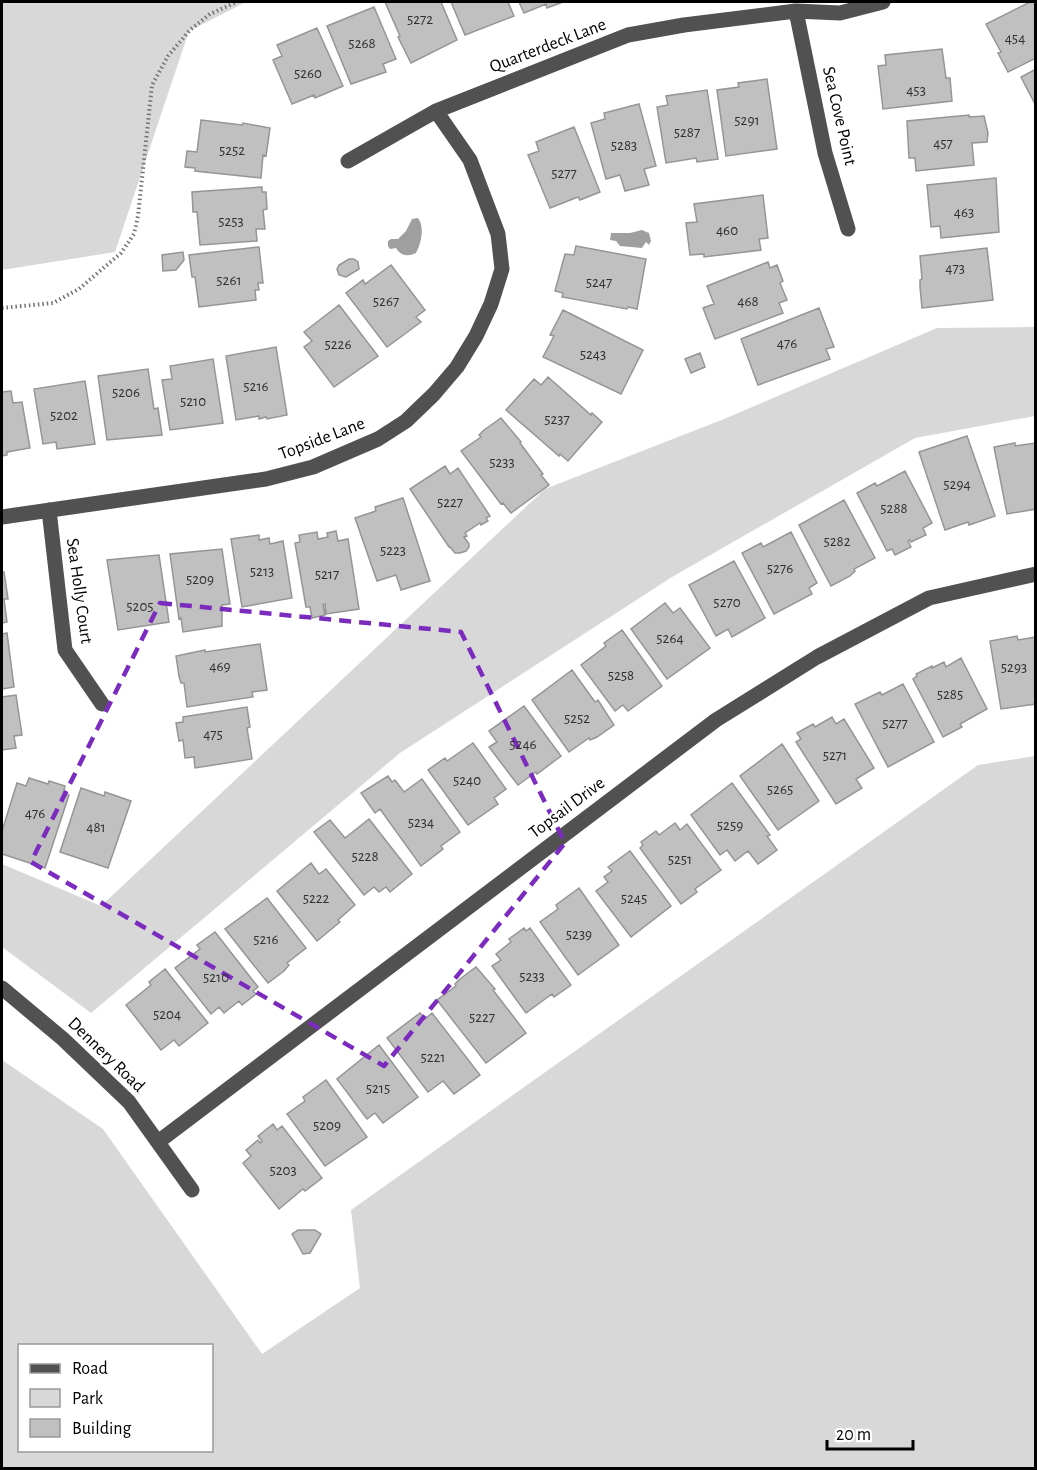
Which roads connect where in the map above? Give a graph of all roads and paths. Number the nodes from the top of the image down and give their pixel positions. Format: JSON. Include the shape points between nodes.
{"nodes":[{"id":1,"x":237,"y":2,"type":"edge"},
{"id":2,"x":884,"y":2,"type":"edge"},
{"id":3,"x":796,"y":11,"type":"junction"},
{"id":4,"x":436,"y":111,"type":"junction"},
{"id":5,"x":348,"y":161,"type":"dead end"},
{"id":6,"x":848,"y":229,"type":"dead end"},
{"id":7,"x":2,"y":308,"type":"edge"},
{"id":8,"x":50,"y":510,"type":"junction"},
{"id":9,"x":2,"y":518,"type":"edge"},
{"id":10,"x":1035,"y":574,"type":"edge"},
{"id":11,"x":102,"y":704,"type":"dead end"},
{"id":12,"x":2,"y":988,"type":"edge"},
{"id":13,"x":158,"y":1142,"type":"junction"},
{"id":14,"x":192,"y":1190,"type":"dead end"}],
"edges":[{"from":1,"to":7,"type":"path","via":[[210,14],[189,30],[152,85],[138,216],[134,234],[121,254],[79,289],[53,303]]},
{"from":2,"to":3,"type":"street","name":"Quarterdeck Lane","via":[[840,13]]},
{"from":3,"to":4,"type":"street","name":"Quarterdeck Lane","via":[[628,35]]},
{"from":3,"to":6,"type":"street","name":"Sea Cove Point","via":[[825,153]]},
{"from":4,"to":5,"type":"street","name":"Quarterdeck Lane"},
{"from":4,"to":8,"type":"street","name":"Topside Lane","via":[[470,160],[498,234],[502,269],[476,336],[434,394],[378,439],[313,467],[266,479]]},
{"from":8,"to":9,"type":"street","name":"Topside Lane"},
{"from":8,"to":11,"type":"street","name":"Sea Holly Court","via":[[65,650]]},
{"from":10,"to":13,"type":"street","name":"Topsail Drive","via":[[929,598],[776,681],[716,720]]},
{"from":12,"to":13,"type":"street","name":"Dennery Road","via":[[129,1102]]},
{"from":13,"to":14,"type":"street","name":"Dennery Road"}]}
